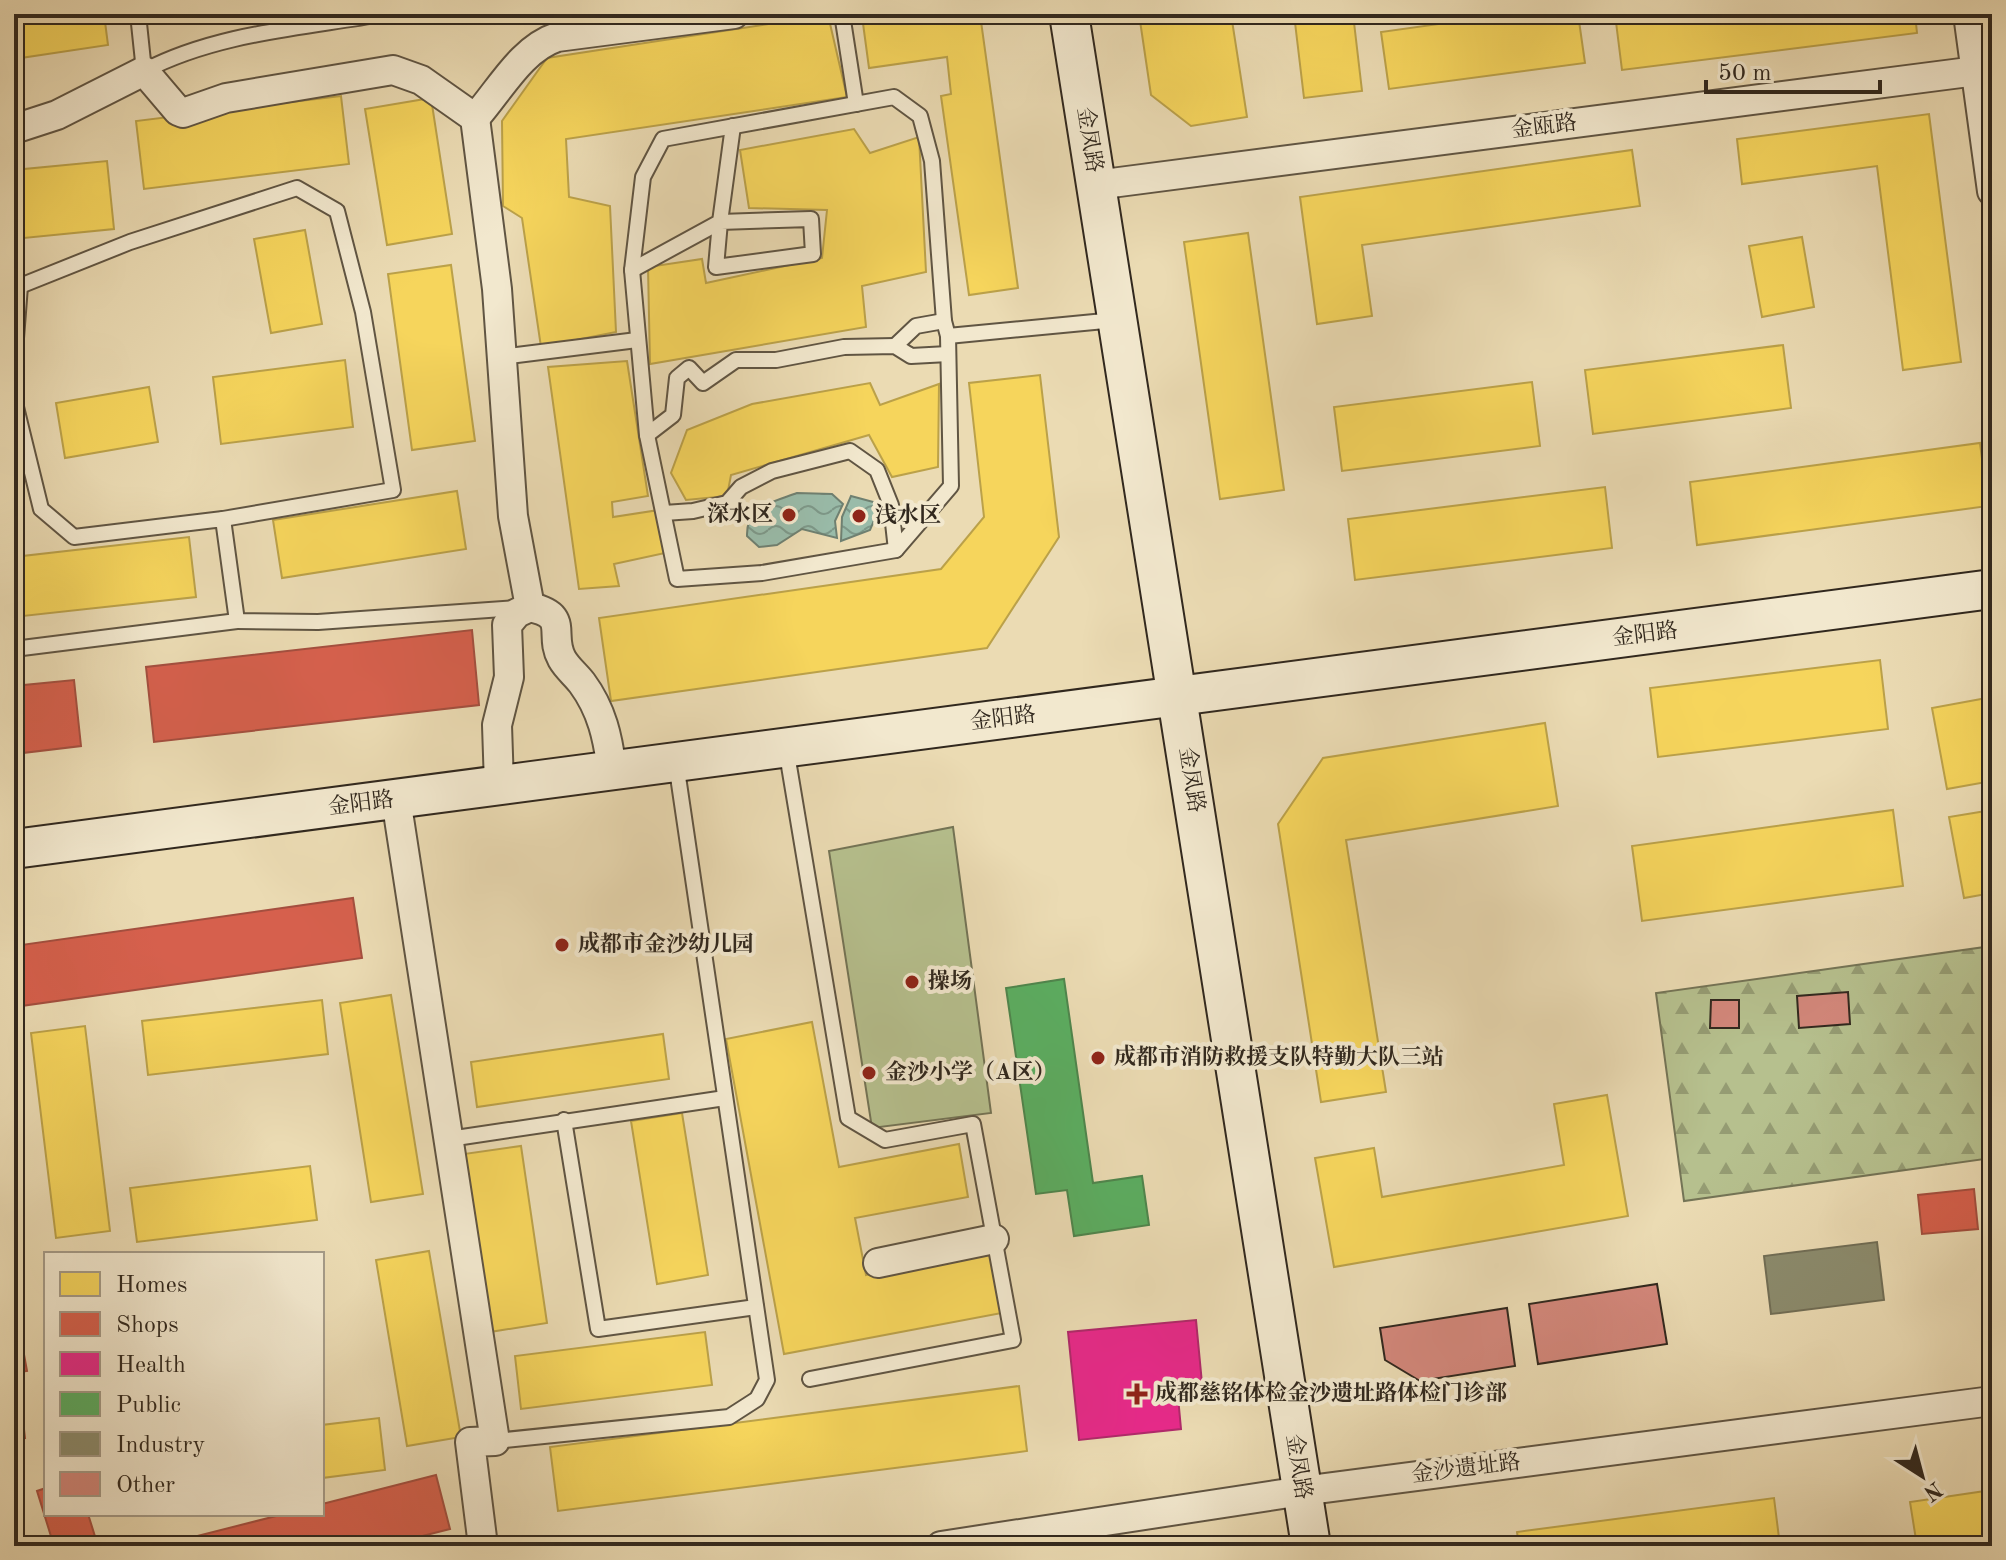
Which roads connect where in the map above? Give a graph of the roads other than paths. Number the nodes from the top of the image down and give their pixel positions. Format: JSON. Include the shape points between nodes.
{"nodes":[{"id":1,"x":138,"y":14,"type":"edge"},
{"id":2,"x":382,"y":14,"type":"edge"},
{"id":3,"x":734,"y":14,"type":"edge"},
{"id":4,"x":842,"y":14,"type":"edge"},
{"id":5,"x":1069,"y":14,"type":"edge"},
{"id":6,"x":1968,"y":14,"type":"edge"},
{"id":7,"x":556,"y":26,"type":"edge"},
{"id":8,"x":1984,"y":70,"type":"edge"},
{"id":9,"x":144,"y":71,"type":"junction"},
{"id":10,"x":856,"y":104,"type":"junction"},
{"id":11,"x":475,"y":118,"type":"junction"},
{"id":12,"x":733,"y":126,"type":"junction"},
{"id":13,"x":14,"y":129,"type":"edge"},
{"id":14,"x":1096,"y":185,"type":"junction"},
{"id":15,"x":1992,"y":191,"type":"edge"},
{"id":16,"x":720,"y":222,"type":"junction"},
{"id":17,"x":632,"y":270,"type":"junction"},
{"id":18,"x":17,"y":286,"type":"edge"},
{"id":19,"x":1117,"y":320,"type":"junction"},
{"id":20,"x":944,"y":321,"type":"junction"},
{"id":21,"x":948,"y":336,"type":"junction"},
{"id":22,"x":637,"y":340,"type":"junction"},
{"id":23,"x":895,"y":346,"type":"junction"},
{"id":24,"x":948,"y":354,"type":"junction"},
{"id":25,"x":501,"y":357,"type":"junction"},
{"id":26,"x":14,"y":364,"type":"edge"},
{"id":27,"x":14,"y":399,"type":"edge"},
{"id":28,"x":647,"y":435,"type":"junction"},
{"id":29,"x":664,"y":513,"type":"junction"},
{"id":30,"x":223,"y":519,"type":"junction"},
{"id":31,"x":896,"y":550,"type":"junction"},
{"id":32,"x":1992,"y":589,"type":"edge"},
{"id":33,"x":530,"y":607,"type":"junction"},
{"id":34,"x":237,"y":621,"type":"junction"},
{"id":35,"x":14,"y":649,"type":"edge"},
{"id":36,"x":1177,"y":697,"type":"junction"},
{"id":37,"x":786,"y":748,"type":"junction"},
{"id":38,"x":676,"y":762,"type":"junction"},
{"id":39,"x":612,"y":771,"type":"junction"},
{"id":40,"x":499,"y":785,"type":"junction"},
{"id":41,"x":396,"y":799,"type":"junction"},
{"id":42,"x":14,"y":849,"type":"edge"},
{"id":43,"x":725,"y":1098,"type":"junction"},
{"id":44,"x":564,"y":1120,"type":"junction"},
{"id":45,"x":449,"y":1139,"type":"junction"},
{"id":46,"x":994,"y":1239,"type":"junction"},
{"id":47,"x":878,"y":1263,"type":"dead end"},
{"id":48,"x":756,"y":1307,"type":"junction"},
{"id":49,"x":810,"y":1379,"type":"dead end"},
{"id":50,"x":1992,"y":1401,"type":"edge"},
{"id":51,"x":495,"y":1441,"type":"junction"},
{"id":52,"x":1302,"y":1491,"type":"junction"},
{"id":53,"x":483,"y":1546,"type":"edge"},
{"id":54,"x":941,"y":1546,"type":"edge"},
{"id":55,"x":1311,"y":1546,"type":"edge"}],
"edges":[{"from":1,"to":9,"type":"lane"},
{"from":2,"to":9,"type":"lane","via":[[217,42]]},
{"from":3,"to":7,"type":"street"},
{"from":4,"to":10,"type":"lane"},
{"from":5,"to":14,"type":"street","name":"金凤路"},
{"from":6,"to":8,"type":"street"},
{"from":7,"to":11,"type":"street"},
{"from":8,"to":14,"type":"street","name":"金瓯路"},
{"from":8,"to":15,"type":"street"},
{"from":9,"to":11,"type":"street","via":[[183,113],[226,98],[393,70],[421,80]]},
{"from":9,"to":13,"type":"street","via":[[57,115]]},
{"from":10,"to":12,"type":"lane"},
{"from":10,"to":20,"type":"lane","via":[[894,97],[920,116],[932,161]]},
{"from":11,"to":25,"type":"street"},
{"from":12,"to":16,"type":"lane"},
{"from":12,"to":17,"type":"lane","via":[[663,139],[643,177]]},
{"from":14,"to":19,"type":"street","name":"金凤路"},
{"from":16,"to":16,"type":"lane","via":[[811,219],[813,254],[716,267]]},
{"from":16,"to":17,"type":"lane"},
{"from":17,"to":22,"type":"lane"},
{"from":18,"to":26,"type":"lane"},
{"from":18,"to":30,"type":"lane","via":[[130,242],[297,188],[337,211],[363,312],[393,490]]},
{"from":19,"to":21,"type":"lane"},
{"from":19,"to":36,"type":"street","name":"金凤路"},
{"from":20,"to":21,"type":"lane"},
{"from":20,"to":23,"type":"lane","via":[[916,326]]},
{"from":21,"to":24,"type":"lane"},
{"from":22,"to":25,"type":"lane"},
{"from":22,"to":28,"type":"lane"},
{"from":23,"to":24,"type":"lane","via":[[911,356]]},
{"from":23,"to":28,"type":"lane","via":[[736,360],[703,383],[689,368],[677,378],[673,415]]},
{"from":24,"to":31,"type":"lane","via":[[951,486]]},
{"from":25,"to":33,"type":"street","via":[[513,516]]},
{"from":27,"to":30,"type":"lane","via":[[41,509],[74,537]]},
{"from":28,"to":29,"type":"lane"},
{"from":29,"to":31,"type":"lane","via":[[677,579],[762,573]]},
{"from":29,"to":31,"type":"lane","via":[[727,503],[741,487],[772,471],[850,451],[877,470],[891,505]]},
{"from":30,"to":34,"type":"lane"},
{"from":32,"to":36,"type":"street","name":"金阳路"},
{"from":33,"to":34,"type":"lane","via":[[318,622]]},
{"from":33,"to":39,"type":"street","via":[[555,620],[560,656],[603,720]]},
{"from":33,"to":40,"type":"street","via":[[507,625],[509,677],[497,725]]},
{"from":34,"to":35,"type":"lane"},
{"from":36,"to":37,"type":"street","name":"金阳路"},
{"from":36,"to":52,"type":"street","name":"金凤路"},
{"from":37,"to":38,"type":"street","name":"金阳路"},
{"from":37,"to":46,"type":"lane","via":[[848,1118],[885,1140],[973,1124]]},
{"from":38,"to":39,"type":"street","name":"金阳路"},
{"from":38,"to":43,"type":"lane"},
{"from":39,"to":40,"type":"street","name":"金阳路"},
{"from":40,"to":41,"type":"street","name":"金阳路"},
{"from":41,"to":42,"type":"street","name":"金阳路"},
{"from":41,"to":45,"type":"street"},
{"from":43,"to":44,"type":"lane"},
{"from":43,"to":48,"type":"lane"},
{"from":44,"to":45,"type":"lane"},
{"from":44,"to":48,"type":"lane","via":[[598,1329]]},
{"from":45,"to":51,"type":"street"},
{"from":46,"to":47,"type":"street"},
{"from":46,"to":49,"type":"lane","via":[[1013,1340]]},
{"from":48,"to":51,"type":"lane","via":[[767,1380],[757,1399],[729,1417]]},
{"from":50,"to":52,"type":"street","name":"金沙遗址路"},
{"from":51,"to":53,"type":"street","via":[[470,1442]]},
{"from":52,"to":54,"type":"street","name":"金沙遗址路"},
{"from":52,"to":55,"type":"street","name":"金凤路"}]}
